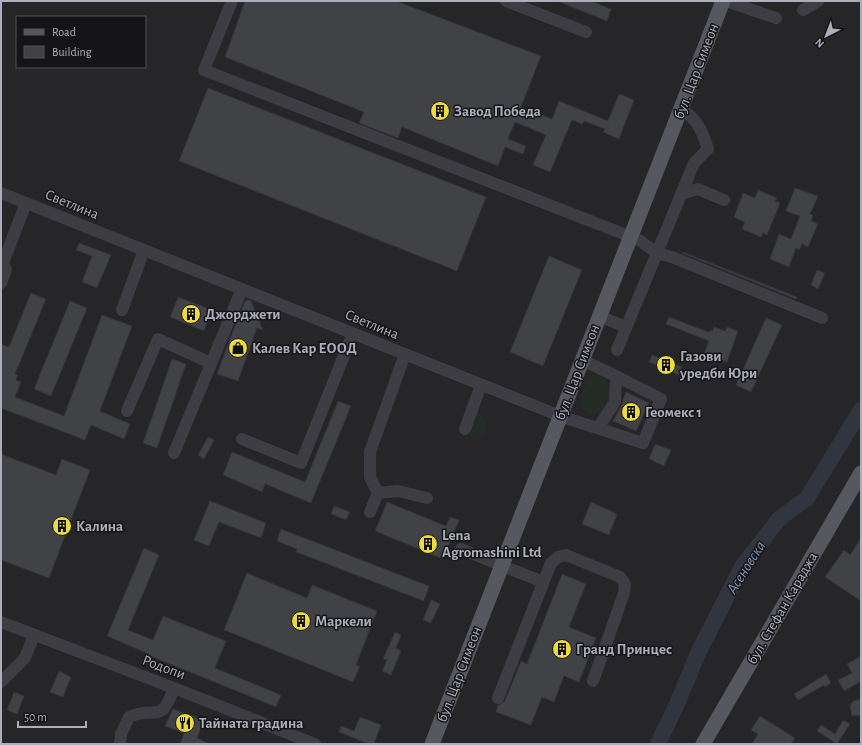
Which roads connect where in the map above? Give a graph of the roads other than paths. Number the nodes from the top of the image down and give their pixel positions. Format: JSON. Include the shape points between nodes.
{"nodes":[{"id":1,"x":232,"y":1,"type":"edge"},
{"id":2,"x":506,"y":1,"type":"edge"},
{"id":3,"x":725,"y":1,"type":"edge"},
{"id":4,"x":755,"y":1,"type":"edge"},
{"id":5,"x":818,"y":1,"type":"edge"},
{"id":6,"x":741,"y":6,"type":"junction"},
{"id":7,"x":803,"y":10,"type":"dead end"},
{"id":8,"x":776,"y":18,"type":"dead end"},
{"id":9,"x":586,"y":32,"type":"dead end"},
{"id":10,"x":680,"y":110,"type":"junction"},
{"id":11,"x":1,"y":193,"type":"edge"},
{"id":12,"x":682,"y":194,"type":"junction"},
{"id":13,"x":724,"y":200,"type":"dead end"},
{"id":14,"x":26,"y":203,"type":"junction"},
{"id":15,"x":631,"y":237,"type":"junction"},
{"id":16,"x":144,"y":250,"type":"junction"},
{"id":17,"x":657,"y":253,"type":"junction"},
{"id":18,"x":1,"y":283,"type":"edge"},
{"id":19,"x":242,"y":289,"type":"junction"},
{"id":20,"x":122,"y":310,"type":"dead end"},
{"id":21,"x":599,"y":316,"type":"junction"},
{"id":22,"x":822,"y":318,"type":"dead end"},
{"id":23,"x":626,"y":327,"type":"junction"},
{"id":24,"x":353,"y":333,"type":"junction"},
{"id":25,"x":617,"y":350,"type":"dead end"},
{"id":26,"x":405,"y":354,"type":"junction"},
{"id":27,"x":582,"y":360,"type":"junction"},
{"id":28,"x":212,"y":363,"type":"junction"},
{"id":29,"x":616,"y":376,"type":"junction"},
{"id":30,"x":481,"y":384,"type":"junction"},
{"id":31,"x":127,"y":411,"type":"dead end"},
{"id":32,"x":560,"y":416,"type":"junction"},
{"id":33,"x":598,"y":428,"type":"junction"},
{"id":34,"x":465,"y":429,"type":"dead end"},
{"id":35,"x":242,"y":439,"type":"dead end"},
{"id":36,"x":174,"y":454,"type":"dead end"},
{"id":37,"x":861,"y":473,"type":"edge"},
{"id":38,"x":378,"y":493,"type":"junction"},
{"id":39,"x":427,"y":498,"type":"dead end"},
{"id":40,"x":370,"y":512,"type":"dead end"},
{"id":41,"x":461,"y":549,"type":"dead end"},
{"id":42,"x":502,"y":565,"type":"junction"},
{"id":43,"x":543,"y":582,"type":"junction"},
{"id":44,"x":1,"y":622,"type":"edge"},
{"id":45,"x":34,"y":635,"type":"junction"},
{"id":46,"x":593,"y":681,"type":"dead end"},
{"id":47,"x":1,"y":682,"type":"edge"},
{"id":48,"x":174,"y":688,"type":"junction"},
{"id":49,"x":498,"y":698,"type":"dead end"},
{"id":50,"x":120,"y":744,"type":"edge"},
{"id":51,"x":315,"y":744,"type":"edge"},
{"id":52,"x":432,"y":744,"type":"edge"},
{"id":53,"x":703,"y":744,"type":"edge"}],
"edges":[{"from":1,"to":15,"type":"street","via":[[204,70]]},
{"from":2,"to":9,"type":"street"},
{"from":3,"to":6,"type":"street"},
{"from":3,"to":10,"type":"main road","name":"бул. Цар Симеон"},
{"from":4,"to":6,"type":"street"},
{"from":5,"to":7,"type":"street"},
{"from":6,"to":8,"type":"street"},
{"from":10,"to":12,"type":"street","via":[[689,114],[696,122],[708,149],[694,163]]},
{"from":10,"to":15,"type":"main road","name":"бул. Цар Симеон"},
{"from":11,"to":14,"type":"street","name":"Светлина"},
{"from":12,"to":13,"type":"street","via":[[698,189]]},
{"from":12,"to":17,"type":"street"},
{"from":14,"to":16,"type":"street","name":"Светлина"},
{"from":14,"to":18,"type":"street","via":[[3,262],[6,270]]},
{"from":15,"to":17,"type":"street"},
{"from":15,"to":21,"type":"main road","name":"бул. Цар Симеон"},
{"from":16,"to":19,"type":"street","name":"Светлина"},
{"from":16,"to":20,"type":"street"},
{"from":17,"to":22,"type":"street"},
{"from":17,"to":23,"type":"street"},
{"from":19,"to":24,"type":"street","name":"Светлина"},
{"from":19,"to":28,"type":"street"},
{"from":21,"to":23,"type":"street"},
{"from":21,"to":27,"type":"main road","name":"бул. Цар Симеон"},
{"from":23,"to":25,"type":"street"},
{"from":24,"to":26,"type":"street","name":"Светлина"},
{"from":24,"to":35,"type":"street","via":[[300,463]]},
{"from":26,"to":30,"type":"street","name":"Светлина"},
{"from":26,"to":38,"type":"street","via":[[370,452],[370,477]]},
{"from":27,"to":29,"type":"street"},
{"from":27,"to":32,"type":"main road","name":"бул. Цар Симеон"},
{"from":28,"to":31,"type":"street","via":[[158,339]]},
{"from":28,"to":36,"type":"street"},
{"from":29,"to":33,"type":"street","via":[[615,402]]},
{"from":29,"to":33,"type":"street","name":"Светлина","via":[[661,399],[643,443]]},
{"from":30,"to":32,"type":"street","name":"Светлина"},
{"from":30,"to":34,"type":"street"},
{"from":32,"to":33,"type":"street","name":"Светлина"},
{"from":32,"to":42,"type":"main road","name":"бул. Цар Симеон"},
{"from":37,"to":53,"type":"main road","name":"бул. Стефан Караджа"},
{"from":38,"to":39,"type":"street","via":[[398,491]]},
{"from":38,"to":40,"type":"street"},
{"from":41,"to":42,"type":"street"},
{"from":42,"to":43,"type":"street"},
{"from":42,"to":52,"type":"main road","name":"бул. Цар Симеон"},
{"from":43,"to":46,"type":"street","via":[[551,563],[566,555],[620,577],[625,584]]},
{"from":43,"to":49,"type":"street"},
{"from":44,"to":45,"type":"street","name":"Родопи"},
{"from":45,"to":47,"type":"street","via":[[26,658]]},
{"from":45,"to":48,"type":"street","name":"Родопи"},
{"from":48,"to":50,"type":"street","via":[[162,712],[141,712],[129,717],[121,734]]},
{"from":48,"to":51,"type":"street","name":"Родопи"}]}
